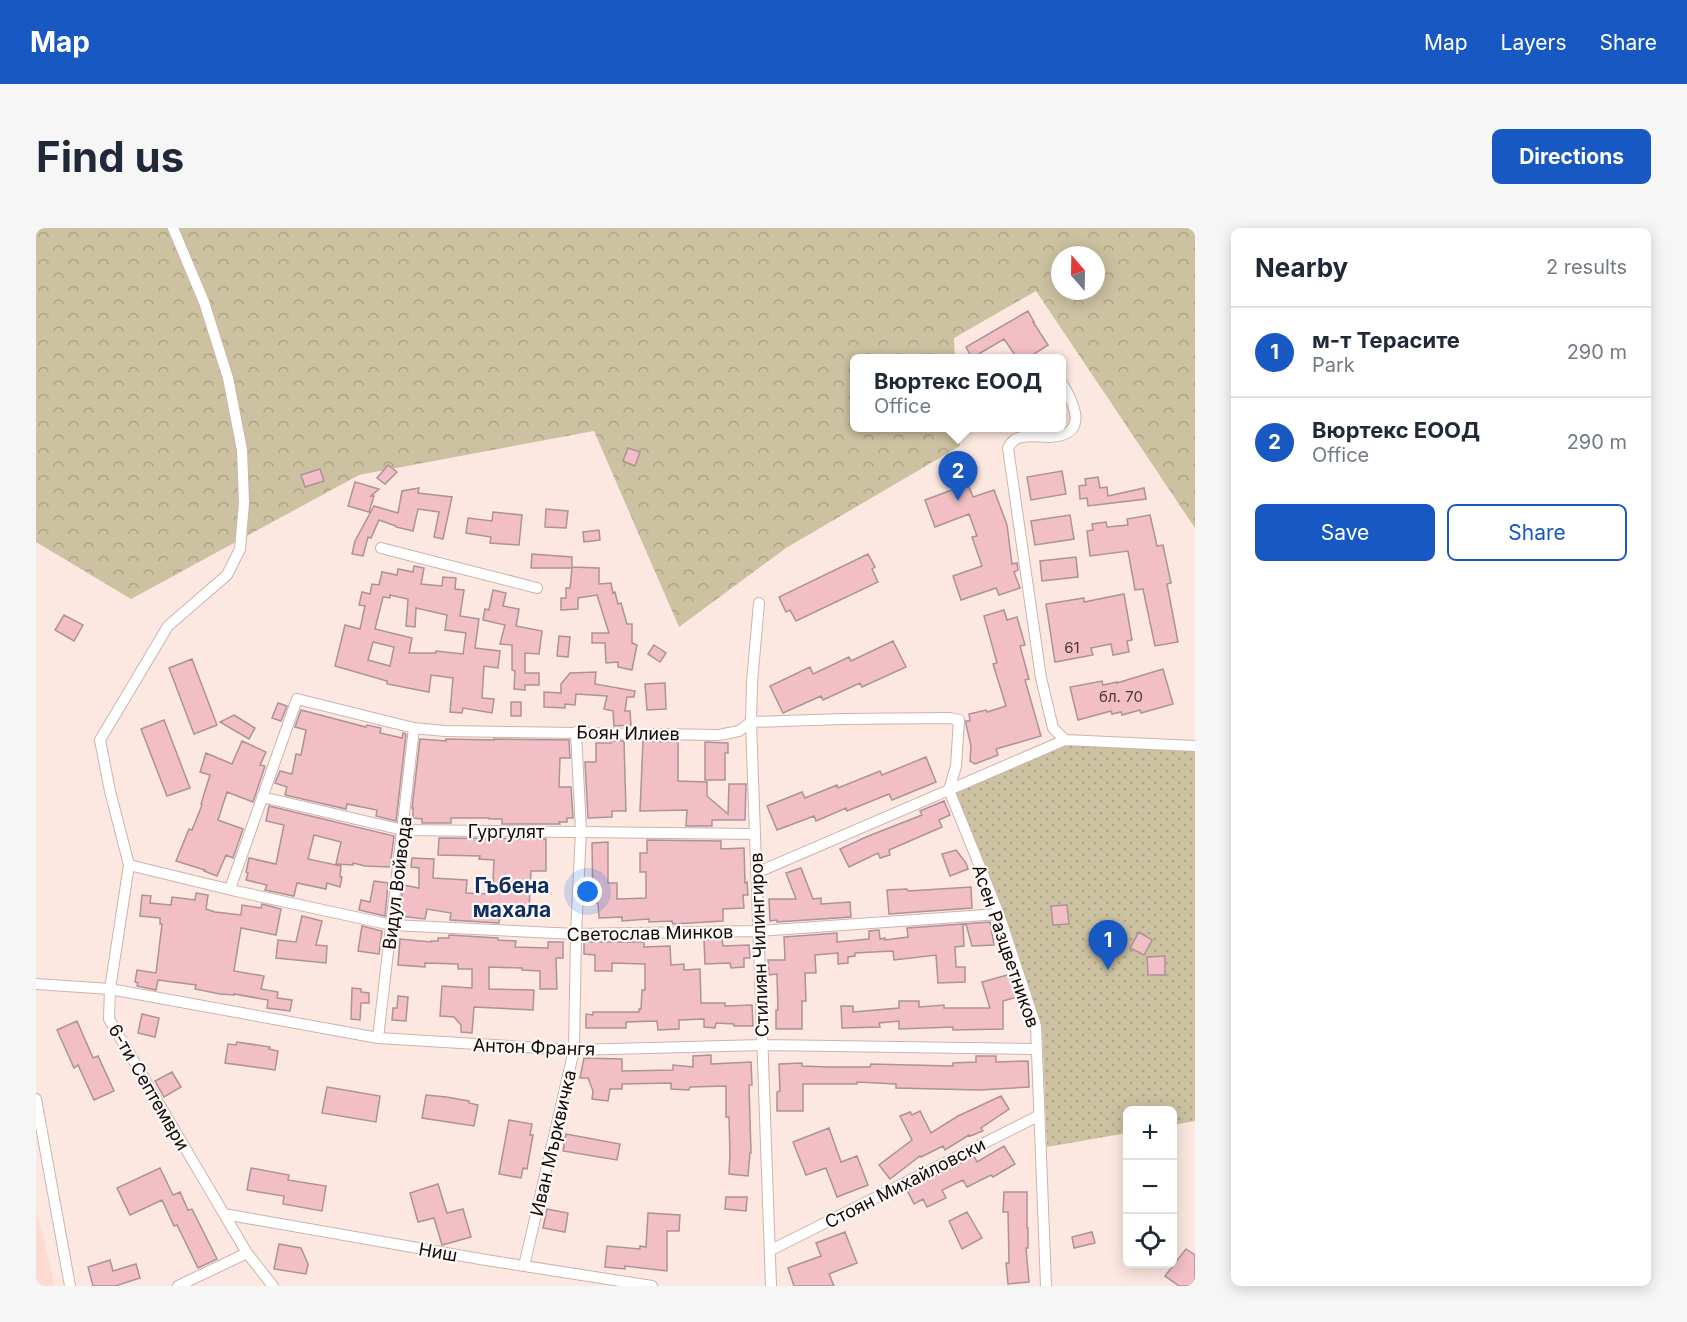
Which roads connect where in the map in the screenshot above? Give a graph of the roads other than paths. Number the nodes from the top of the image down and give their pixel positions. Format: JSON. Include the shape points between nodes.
{"nodes":[{"id":1,"x":173,"y":228,"type":"edge"},
{"id":2,"x":1066,"y":390,"type":"edge"},
{"id":3,"x":381,"y":548,"type":"dead end"},
{"id":4,"x":537,"y":588,"type":"dead end"},
{"id":5,"x":759,"y":603,"type":"dead end"},
{"id":6,"x":751,"y":722,"type":"junction"},
{"id":7,"x":414,"y":728,"type":"junction"},
{"id":8,"x":576,"y":732,"type":"junction"},
{"id":9,"x":1065,"y":740,"type":"junction"},
{"id":10,"x":1195,"y":746,"type":"edge"},
{"id":11,"x":949,"y":790,"type":"junction"},
{"id":12,"x":262,"y":797,"type":"junction"},
{"id":13,"x":403,"y":830,"type":"junction"},
{"id":14,"x":581,"y":831,"type":"junction"},
{"id":15,"x":754,"y":834,"type":"junction"},
{"id":16,"x":129,"y":865,"type":"junction"},
{"id":17,"x":756,"y":873,"type":"junction"},
{"id":18,"x":230,"y":889,"type":"junction"},
{"id":19,"x":999,"y":914,"type":"junction"},
{"id":20,"x":392,"y":925,"type":"junction"},
{"id":21,"x":760,"y":932,"type":"junction"},
{"id":22,"x":576,"y":934,"type":"junction"},
{"id":23,"x":36,"y":984,"type":"edge"},
{"id":24,"x":110,"y":989,"type":"junction"},
{"id":25,"x":378,"y":1038,"type":"junction"},
{"id":26,"x":763,"y":1045,"type":"junction"},
{"id":27,"x":1036,"y":1049,"type":"junction"},
{"id":28,"x":574,"y":1050,"type":"junction"},
{"id":29,"x":36,"y":1100,"type":"edge"},
{"id":30,"x":1038,"y":1116,"type":"junction"},
{"id":31,"x":224,"y":1214,"type":"junction"},
{"id":32,"x":771,"y":1250,"type":"junction"},
{"id":33,"x":247,"y":1253,"type":"junction"},
{"id":34,"x":524,"y":1266,"type":"junction"},
{"id":35,"x":627,"y":1284,"type":"edge"},
{"id":36,"x":70,"y":1286,"type":"edge"},
{"id":37,"x":178,"y":1286,"type":"edge"},
{"id":38,"x":273,"y":1286,"type":"edge"},
{"id":39,"x":652,"y":1286,"type":"edge"},
{"id":40,"x":771,"y":1286,"type":"edge"},
{"id":41,"x":1047,"y":1286,"type":"edge"}],
"edges":[{"from":1,"to":16,"type":"street","via":[[204,302],[228,378],[242,450],[244,503],[240,549],[227,575],[168,626],[100,740]]},
{"from":2,"to":9,"type":"street","via":[[1076,420],[1067,434],[1020,436],[1008,448],[1041,678],[1053,728]]},
{"from":3,"to":4,"type":"street"},
{"from":5,"to":6,"type":"street","name":"Стилиян Чилингиров"},
{"from":6,"to":8,"type":"street","name":"Боян Илиев","via":[[719,735]]},
{"from":6,"to":11,"type":"street","name":"Боян Илиев","via":[[959,720],[956,766]]},
{"from":6,"to":15,"type":"street","name":"Стилиян Чилингиров"},
{"from":7,"to":8,"type":"street","name":"Боян Илиев"},
{"from":7,"to":12,"type":"street","name":"Боян Илиев","via":[[297,699]]},
{"from":7,"to":13,"type":"street","name":"Видул Войвода"},
{"from":8,"to":14,"type":"street","name":"Иван Мърквичка"},
{"from":9,"to":10,"type":"street"},
{"from":9,"to":11,"type":"street"},
{"from":11,"to":17,"type":"street"},
{"from":11,"to":19,"type":"street","name":"Асен Разцветников"},
{"from":12,"to":13,"type":"street","name":"Гургулят"},
{"from":12,"to":18,"type":"street"},
{"from":13,"to":14,"type":"street","name":"Гургулят"},
{"from":13,"to":20,"type":"street","name":"Видул Войвода"},
{"from":14,"to":15,"type":"street","name":"Гургулят"},
{"from":14,"to":22,"type":"street","name":"Иван Мърквичка"},
{"from":15,"to":17,"type":"street","name":"Стилиян Чилингиров"},
{"from":16,"to":18,"type":"street","name":"Светослав Минков"},
{"from":16,"to":24,"type":"street","name":"6-ти Септември"},
{"from":17,"to":21,"type":"street","name":"Стилиян Чилингиров"},
{"from":18,"to":20,"type":"street","name":"Светослав Минков"},
{"from":19,"to":21,"type":"street","name":"Светослав Минков"},
{"from":19,"to":27,"type":"street","name":"Асен Разцветников","via":[[1036,1026]]},
{"from":20,"to":22,"type":"street","name":"Светослав Минков"},
{"from":20,"to":25,"type":"street","name":"Видул Войвода"},
{"from":21,"to":22,"type":"street","name":"Светослав Минков"},
{"from":21,"to":26,"type":"street","name":"Стилиян Чилингиров"},
{"from":22,"to":28,"type":"street","name":"Иван Мърквичка"},
{"from":23,"to":24,"type":"street","name":"Антон Франгя"},
{"from":24,"to":25,"type":"street","name":"Антон Франгя"},
{"from":24,"to":31,"type":"street","name":"6-ти Септември","via":[[109,1019]]},
{"from":25,"to":28,"type":"street","name":"Антон Франгя"},
{"from":26,"to":27,"type":"street","name":"Антон Франгя"},
{"from":26,"to":28,"type":"street","name":"Антон Франгя"},
{"from":26,"to":32,"type":"street","name":"Стилиян Чилингиров"},
{"from":27,"to":30,"type":"street","name":"Асен Разцветников"},
{"from":28,"to":34,"type":"street","name":"Иван Мърквичка"},
{"from":29,"to":36,"type":"street"},
{"from":30,"to":32,"type":"street","name":"Стоян Михайловски"},
{"from":30,"to":41,"type":"street","name":"Асен Разцветников"},
{"from":31,"to":33,"type":"street","name":"6-ти Септември"},
{"from":31,"to":34,"type":"street","name":"Ниш"},
{"from":32,"to":40,"type":"street","name":"Стилиян Чилингиров"},
{"from":33,"to":37,"type":"street"},
{"from":33,"to":38,"type":"street","name":"6-ти Септември"},
{"from":34,"to":35,"type":"street","name":"Ниш"},
{"from":35,"to":39,"type":"street","name":"Ниш"}]}
